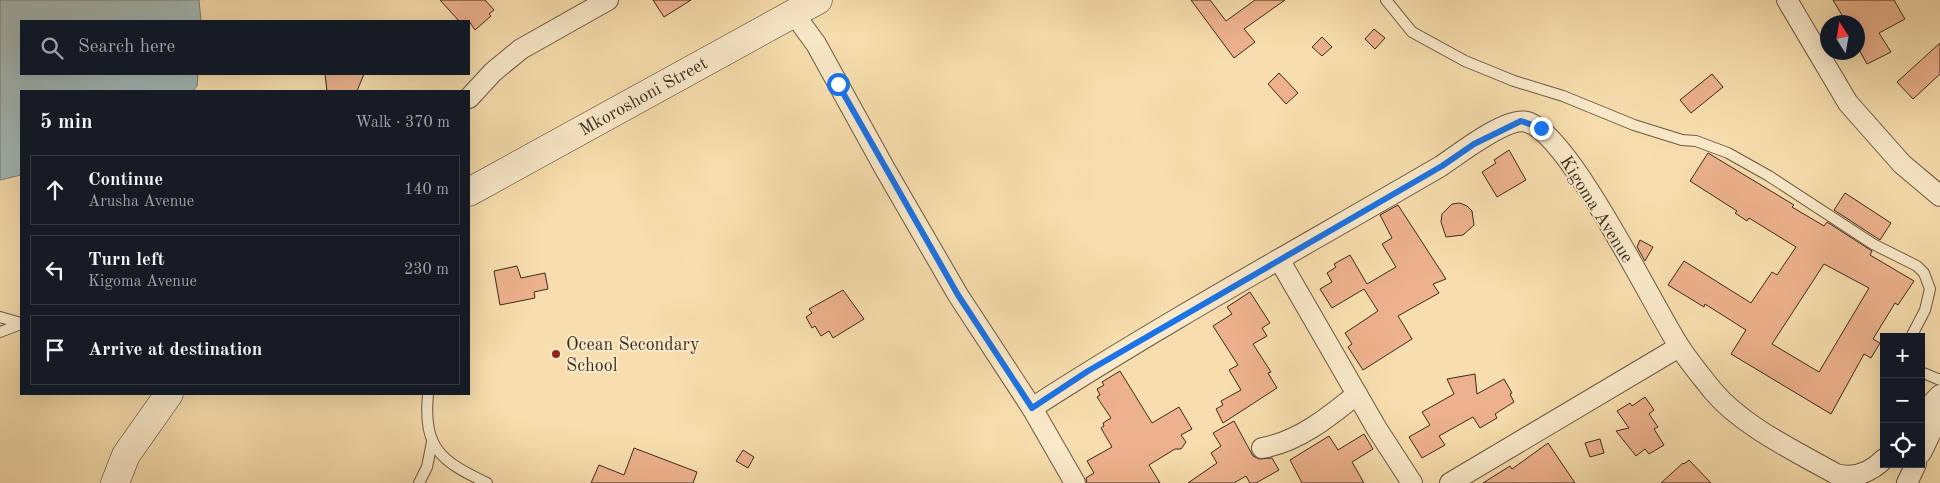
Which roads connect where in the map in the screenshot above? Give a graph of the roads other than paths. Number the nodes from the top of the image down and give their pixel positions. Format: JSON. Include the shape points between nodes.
{"nodes":[{"id":1,"x":608,"y":0,"type":"edge"},
{"id":2,"x":818,"y":0,"type":"edge"},
{"id":3,"x":1386,"y":0,"type":"edge"},
{"id":4,"x":1786,"y":0,"type":"edge"},
{"id":5,"x":794,"y":14,"type":"junction"},
{"id":6,"x":470,"y":97,"type":"edge"},
{"id":7,"x":470,"y":191,"type":"edge"},
{"id":8,"x":1940,"y":196,"type":"edge"},
{"id":9,"x":1280,"y":261,"type":"junction"},
{"id":10,"x":0,"y":318,"type":"edge"},
{"id":11,"x":20,"y":323,"type":"edge"},
{"id":12,"x":20,"y":323,"type":"edge"},
{"id":13,"x":0,"y":332,"type":"edge"},
{"id":14,"x":1913,"y":333,"type":"edge"},
{"id":15,"x":1679,"y":347,"type":"junction"},
{"id":16,"x":1925,"y":374,"type":"edge"},
{"id":17,"x":1940,"y":380,"type":"edge"},
{"id":18,"x":1357,"y":394,"type":"junction"},
{"id":19,"x":168,"y":395,"type":"edge"},
{"id":20,"x":428,"y":395,"type":"edge"},
{"id":21,"x":1940,"y":395,"type":"edge"},
{"id":22,"x":1032,"y":408,"type":"junction"},
{"id":23,"x":1925,"y":411,"type":"edge"},
{"id":24,"x":1940,"y":414,"type":"edge"},
{"id":25,"x":432,"y":442,"type":"junction"},
{"id":26,"x":1925,"y":445,"type":"edge"},
{"id":27,"x":1262,"y":448,"type":"dead end"},
{"id":28,"x":1880,"y":462,"type":"edge"},
{"id":29,"x":1914,"y":468,"type":"edge"},
{"id":30,"x":115,"y":483,"type":"edge"},
{"id":31,"x":419,"y":483,"type":"edge"},
{"id":32,"x":488,"y":483,"type":"edge"},
{"id":33,"x":1075,"y":483,"type":"edge"},
{"id":34,"x":1412,"y":483,"type":"edge"},
{"id":35,"x":1450,"y":483,"type":"edge"},
{"id":36,"x":1907,"y":483,"type":"edge"}],
"edges":[{"from":1,"to":6,"type":"street","via":[[521,49]]},
{"from":2,"to":5,"type":"street","name":"Mkoroshoni Street"},
{"from":3,"to":14,"type":"lane","via":[[1412,32],[1465,61],[1634,125],[1728,153],[1873,244],[1917,266],[1924,273],[1930,289],[1925,310]]},
{"from":4,"to":8,"type":"street","via":[[1848,103],[1902,164]]},
{"from":5,"to":7,"type":"street","name":"Mkoroshoni Street"},
{"from":5,"to":22,"type":"street","via":[[816,44],[958,295]]},
{"from":9,"to":15,"type":"street","name":"Kigoma Avenue","via":[[1474,144],[1524,121],[1546,133],[1564,155],[1609,224]]},
{"from":9,"to":18,"type":"street"},
{"from":9,"to":22,"type":"street","name":"Kigoma Avenue","via":[[1088,371]]},
{"from":10,"to":11,"type":"lane"},
{"from":12,"to":13,"type":"lane"},
{"from":15,"to":28,"type":"street","name":"Kigoma Avenue","via":[[1715,393],[1739,415],[1836,474],[1861,474]]},
{"from":15,"to":35,"type":"street"},
{"from":16,"to":17,"type":"lane"},
{"from":18,"to":27,"type":"street","via":[[1296,438]]},
{"from":18,"to":34,"type":"street"},
{"from":19,"to":30,"type":"street","via":[[126,455]]},
{"from":20,"to":25,"type":"lane"},
{"from":21,"to":23,"type":"street"},
{"from":22,"to":33,"type":"street"},
{"from":24,"to":26,"type":"street"},
{"from":25,"to":31,"type":"lane","via":[[427,467]]},
{"from":25,"to":32,"type":"lane","via":[[451,465]]},
{"from":29,"to":36,"type":"street"}]}
